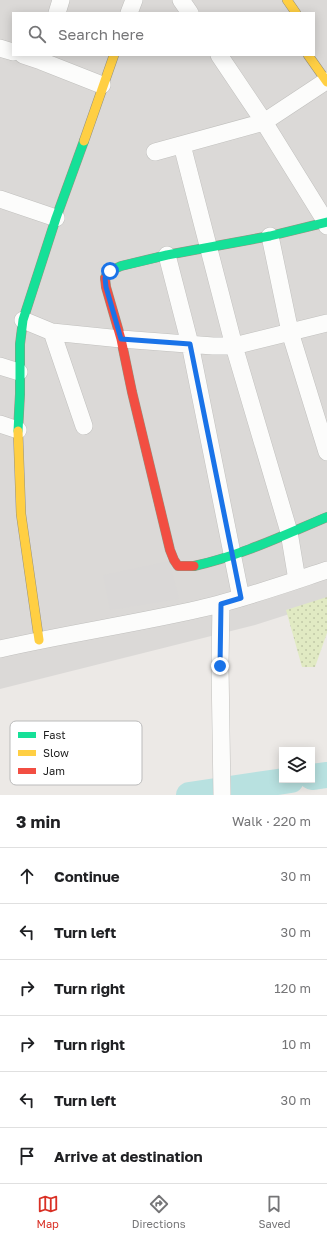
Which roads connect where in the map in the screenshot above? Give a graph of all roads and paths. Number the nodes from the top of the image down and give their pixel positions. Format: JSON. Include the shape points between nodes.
{"nodes":[{"id":1,"x":61,"y":0,"type":"edge"},
{"id":2,"x":134,"y":0,"type":"edge"},
{"id":3,"x":181,"y":0,"type":"edge"},
{"id":4,"x":287,"y":0,"type":"edge"},
{"id":5,"x":57,"y":12,"type":"edge"},
{"id":6,"x":129,"y":12,"type":"edge"},
{"id":7,"x":189,"y":12,"type":"edge"},
{"id":8,"x":295,"y":12,"type":"edge"},
{"id":9,"x":0,"y":48,"type":"edge"},
{"id":10,"x":12,"y":52,"type":"edge"},
{"id":11,"x":29,"y":56,"type":"edge"},
{"id":12,"x":114,"y":56,"type":"edge"},
{"id":13,"x":220,"y":56,"type":"edge"},
{"id":14,"x":309,"y":56,"type":"edge"},
{"id":15,"x":42,"y":58,"type":"edge"},
{"id":16,"x":327,"y":61,"type":"edge"},
{"id":17,"x":323,"y":77,"type":"edge"},
{"id":18,"x":102,"y":85,"type":"junction"},
{"id":19,"x":264,"y":122,"type":"junction"},
{"id":20,"x":182,"y":145,"type":"junction"},
{"id":21,"x":155,"y":152,"type":"dead end"},
{"id":22,"x":0,"y":199,"type":"edge"},
{"id":23,"x":56,"y":218,"type":"junction"},
{"id":24,"x":327,"y":223,"type":"edge"},
{"id":25,"x":270,"y":236,"type":"junction"},
{"id":26,"x":208,"y":247,"type":"junction"},
{"id":27,"x":167,"y":255,"type":"junction"},
{"id":28,"x":23,"y":320,"type":"junction"},
{"id":29,"x":327,"y":323,"type":"edge"},
{"id":30,"x":52,"y":332,"type":"junction"},
{"id":31,"x":290,"y":332,"type":"junction"},
{"id":32,"x":121,"y":339,"type":"junction"},
{"id":33,"x":190,"y":344,"type":"junction"},
{"id":34,"x":234,"y":346,"type":"junction"},
{"id":35,"x":0,"y":366,"type":"edge"},
{"id":36,"x":19,"y":372,"type":"junction"},
{"id":37,"x":0,"y":424,"type":"edge"},
{"id":38,"x":84,"y":426,"type":"dead end"},
{"id":39,"x":18,"y":430,"type":"junction"},
{"id":40,"x":327,"y":452,"type":"edge"},
{"id":41,"x":327,"y":516,"type":"edge"},
{"id":42,"x":289,"y":532,"type":"junction"},
{"id":43,"x":233,"y":555,"type":"junction"},
{"id":44,"x":327,"y":570,"type":"edge"},
{"id":45,"x":297,"y":580,"type":"junction"},
{"id":46,"x":241,"y":598,"type":"junction"},
{"id":47,"x":221,"y":604,"type":"junction"},
{"id":48,"x":39,"y":640,"type":"junction"},
{"id":49,"x":0,"y":649,"type":"edge"},
{"id":50,"x":222,"y":795,"type":"edge"}],
"edges":[{"from":1,"to":5,"type":"street"},
{"from":2,"to":6,"type":"street"},
{"from":3,"to":7,"type":"street"},
{"from":4,"to":8,"type":"street"},
{"from":9,"to":10,"type":"street"},
{"from":11,"to":15,"type":"street"},
{"from":12,"to":18,"type":"street"},
{"from":13,"to":19,"type":"street"},
{"from":14,"to":17,"type":"street"},
{"from":15,"to":18,"type":"street"},
{"from":16,"to":17,"type":"street"},
{"from":17,"to":19,"type":"street"},
{"from":18,"to":23,"type":"street"},
{"from":19,"to":20,"type":"street"},
{"from":19,"to":24,"type":"street"},
{"from":20,"to":21,"type":"street"},
{"from":20,"to":26,"type":"street"},
{"from":22,"to":23,"type":"street"},
{"from":23,"to":28,"type":"street"},
{"from":24,"to":25,"type":"street"},
{"from":25,"to":26,"type":"street"},
{"from":25,"to":31,"type":"street"},
{"from":26,"to":27,"type":"street"},
{"from":26,"to":34,"type":"street"},
{"from":27,"to":32,"type":"street","via":[[121,266],[107,274],[106,287]]},
{"from":27,"to":33,"type":"street"},
{"from":28,"to":30,"type":"street"},
{"from":28,"to":36,"type":"street"},
{"from":29,"to":31,"type":"street"},
{"from":30,"to":32,"type":"street"},
{"from":30,"to":38,"type":"street"},
{"from":31,"to":34,"type":"street"},
{"from":31,"to":40,"type":"street"},
{"from":32,"to":33,"type":"street"},
{"from":32,"to":43,"type":"street","via":[[174,561],[178,566],[188,568]]},
{"from":33,"to":34,"type":"street"},
{"from":33,"to":43,"type":"street"},
{"from":34,"to":42,"type":"street"},
{"from":35,"to":36,"type":"street"},
{"from":36,"to":39,"type":"street"},
{"from":37,"to":39,"type":"street"},
{"from":39,"to":48,"type":"street","via":[[21,514]]},
{"from":41,"to":42,"type":"street"},
{"from":42,"to":43,"type":"street"},
{"from":42,"to":45,"type":"street"},
{"from":43,"to":46,"type":"street"},
{"from":44,"to":45,"type":"street"},
{"from":45,"to":46,"type":"street"},
{"from":46,"to":47,"type":"street"},
{"from":47,"to":48,"type":"street"},
{"from":47,"to":50,"type":"street"},
{"from":48,"to":49,"type":"street"}]}
